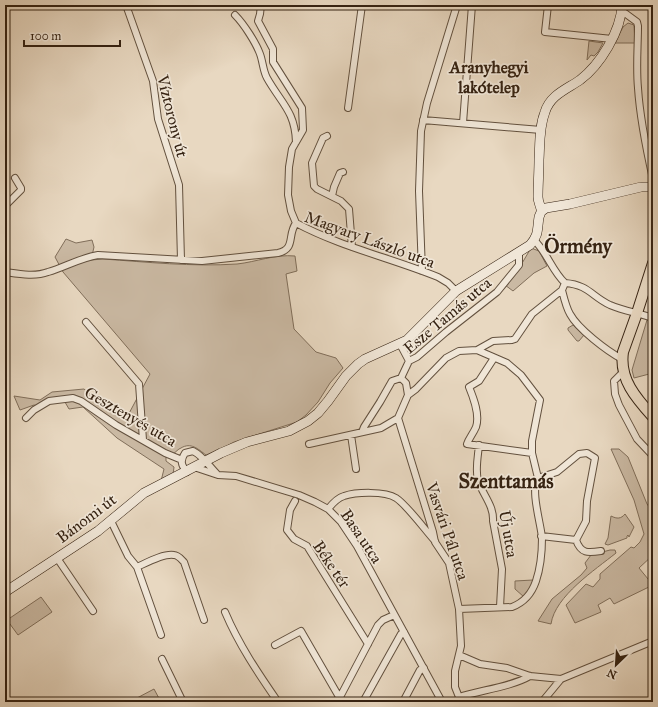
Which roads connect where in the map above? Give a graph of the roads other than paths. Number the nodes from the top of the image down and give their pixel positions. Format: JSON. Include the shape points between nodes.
{"nodes":[{"id":1,"x":126,"y":5,"type":"edge"},
{"id":2,"x":261,"y":5,"type":"edge"},
{"id":3,"x":362,"y":5,"type":"edge"},
{"id":4,"x":472,"y":5,"type":"edge"},
{"id":5,"x":548,"y":5,"type":"edge"},
{"id":6,"x":455,"y":7,"type":"edge"},
{"id":7,"x":622,"y":8,"type":"edge"},
{"id":8,"x":235,"y":15,"type":"dead end"},
{"id":9,"x":612,"y":39,"type":"junction"},
{"id":10,"x":348,"y":108,"type":"dead end"},
{"id":11,"x":423,"y":120,"type":"junction"},
{"id":12,"x":463,"y":123,"type":"junction"},
{"id":13,"x":541,"y":130,"type":"junction"},
{"id":14,"x":327,"y":136,"type":"dead end"},
{"id":15,"x":296,"y":142,"type":"junction"},
{"id":16,"x":343,"y":172,"type":"dead end"},
{"id":17,"x":15,"y":178,"type":"dead end"},
{"id":18,"x":653,"y":179,"type":"edge"},
{"id":19,"x":653,"y":187,"type":"edge"},
{"id":20,"x":332,"y":196,"type":"junction"},
{"id":21,"x":5,"y":206,"type":"edge"},
{"id":22,"x":542,"y":211,"type":"junction"},
{"id":23,"x":296,"y":223,"type":"junction"},
{"id":24,"x":534,"y":240,"type":"junction"},
{"id":25,"x":352,"y":247,"type":"junction"},
{"id":26,"x":519,"y":252,"type":"junction"},
{"id":27,"x":181,"y":260,"type":"junction"},
{"id":28,"x":653,"y":262,"type":"edge"},
{"id":29,"x":422,"y":271,"type":"junction"},
{"id":30,"x":5,"y":272,"type":"edge"},
{"id":31,"x":565,"y":283,"type":"junction"},
{"id":32,"x":562,"y":290,"type":"junction"},
{"id":33,"x":456,"y":291,"type":"junction"},
{"id":34,"x":637,"y":313,"type":"junction"},
{"id":35,"x":653,"y":318,"type":"edge"},
{"id":36,"x":86,"y":322,"type":"dead end"},
{"id":37,"x":400,"y":344,"type":"junction"},
{"id":38,"x":477,"y":350,"type":"junction"},
{"id":39,"x":494,"y":358,"type":"junction"},
{"id":40,"x":622,"y":359,"type":"junction"},
{"id":41,"x":409,"y":361,"type":"junction"},
{"id":42,"x":623,"y":372,"type":"junction"},
{"id":43,"x":401,"y":378,"type":"junction"},
{"id":44,"x":408,"y":395,"type":"junction"},
{"id":45,"x":653,"y":417,"type":"edge"},
{"id":46,"x":26,"y":418,"type":"dead end"},
{"id":47,"x":398,"y":418,"type":"junction"},
{"id":48,"x":362,"y":432,"type":"junction"},
{"id":49,"x":351,"y":436,"type":"junction"},
{"id":50,"x":143,"y":440,"type":"junction"},
{"id":51,"x":309,"y":444,"type":"dead end"},
{"id":52,"x":479,"y":445,"type":"junction"},
{"id":53,"x":532,"y":453,"type":"junction"},
{"id":54,"x":653,"y":456,"type":"edge"},
{"id":55,"x":182,"y":460,"type":"junction"},
{"id":56,"x":205,"y":461,"type":"junction"},
{"id":57,"x":356,"y":468,"type":"dead end"},
{"id":58,"x":190,"y":469,"type":"junction"},
{"id":59,"x":218,"y":475,"type":"junction"},
{"id":60,"x":538,"y":478,"type":"junction"},
{"id":61,"x":295,"y":501,"type":"dead end"},
{"id":62,"x":328,"y":509,"type":"junction"},
{"id":63,"x":111,"y":520,"type":"junction"},
{"id":64,"x":542,"y":536,"type":"junction"},
{"id":65,"x":576,"y":540,"type":"junction"},
{"id":66,"x":435,"y":542,"type":"junction"},
{"id":67,"x":602,"y":551,"type":"dead end"},
{"id":68,"x":57,"y":558,"type":"junction"},
{"id":69,"x":137,"y":567,"type":"junction"},
{"id":70,"x":5,"y":592,"type":"edge"},
{"id":71,"x":500,"y":607,"type":"junction"},
{"id":72,"x":459,"y":608,"type":"junction"},
{"id":73,"x":93,"y":611,"type":"dead end"},
{"id":74,"x":225,"y":612,"type":"dead end"},
{"id":75,"x":394,"y":615,"type":"junction"},
{"id":76,"x":204,"y":620,"type":"dead end"},
{"id":77,"x":404,"y":632,"type":"junction"},
{"id":78,"x":161,"y":635,"type":"dead end"},
{"id":79,"x":653,"y":641,"type":"edge"},
{"id":80,"x":368,"y":644,"type":"junction"},
{"id":81,"x":275,"y":645,"type":"dead end"},
{"id":82,"x":459,"y":655,"type":"junction"},
{"id":83,"x":162,"y":659,"type":"dead end"},
{"id":84,"x":424,"y":668,"type":"junction"},
{"id":85,"x":530,"y":676,"type":"junction"},
{"id":86,"x":561,"y":679,"type":"junction"},
{"id":87,"x":460,"y":699,"type":"edge"},
{"id":88,"x":341,"y":700,"type":"edge"},
{"id":89,"x":184,"y":702,"type":"edge"},
{"id":90,"x":278,"y":702,"type":"edge"},
{"id":91,"x":363,"y":702,"type":"edge"},
{"id":92,"x":403,"y":702,"type":"edge"},
{"id":93,"x":442,"y":702,"type":"edge"},
{"id":94,"x":542,"y":702,"type":"edge"}],
"edges":[{"from":1,"to":27,"type":"street","name":"Víztorony út","via":[[153,82],[158,119],[179,185]]},
{"from":2,"to":15,"type":"street","via":[[258,21],[273,49],[273,62],[302,108],[303,130]]},
{"from":3,"to":10,"type":"street"},
{"from":4,"to":12,"type":"street"},
{"from":5,"to":9,"type":"street","via":[[545,32]]},
{"from":6,"to":11,"type":"street"},
{"from":7,"to":9,"type":"main road"},
{"from":7,"to":18,"type":"street","via":[[638,26],[640,111]]},
{"from":8,"to":15,"type":"street","via":[[260,52],[266,77],[289,110],[296,128]]},
{"from":9,"to":13,"type":"main road","via":[[594,67],[548,104]]},
{"from":11,"to":12,"type":"street"},
{"from":11,"to":29,"type":"street","via":[[419,162]]},
{"from":12,"to":13,"type":"street"},
{"from":13,"to":22,"type":"main road","via":[[538,199]]},
{"from":14,"to":20,"type":"street","via":[[318,148],[312,163],[312,173],[314,186]]},
{"from":15,"to":23,"type":"street","via":[[289,167],[288,195]]},
{"from":16,"to":20,"type":"street","via":[[340,173]]},
{"from":17,"to":21,"type":"street","via":[[21,190]]},
{"from":19,"to":22,"type":"main road","via":[[641,187]]},
{"from":20,"to":25,"type":"street","via":[[341,200],[350,211]]},
{"from":22,"to":24,"type":"main road"},
{"from":23,"to":25,"type":"street","name":"Magyary László utca"},
{"from":23,"to":27,"type":"street","name":"Magyary László utca","via":[[288,248],[284,252],[202,261]]},
{"from":24,"to":26,"type":"main road","name":"Bánomi út"},
{"from":24,"to":31,"type":"street","via":[[540,245],[555,273]]},
{"from":25,"to":29,"type":"street","name":"Magyary László utca"},
{"from":26,"to":33,"type":"main road","name":"Bánomi út"},
{"from":26,"to":41,"type":"street","name":"Esze Tamás utca","via":[[519,265],[497,292],[418,357]]},
{"from":27,"to":30,"type":"street","name":"Magyary László utca","via":[[98,255],[84,257],[47,273],[32,275]]},
{"from":28,"to":34,"type":"main road"},
{"from":29,"to":33,"type":"street","name":"Magyary László utca","via":[[448,282]]},
{"from":31,"to":32,"type":"street"},
{"from":31,"to":34,"type":"street","via":[[581,286],[611,305]]},
{"from":32,"to":38,"type":"street","via":[[532,314],[516,339],[493,341]]},
{"from":32,"to":40,"type":"street","via":[[565,303],[574,320],[602,346]]},
{"from":33,"to":37,"type":"main road","name":"Bánomi út"},
{"from":34,"to":35,"type":"street"},
{"from":34,"to":40,"type":"main road"},
{"from":36,"to":50,"type":"street","via":[[139,384]]},
{"from":37,"to":41,"type":"street"},
{"from":37,"to":56,"type":"main road","name":"Bánomi út","via":[[358,364],[308,422],[289,431],[242,444]]},
{"from":38,"to":39,"type":"street"},
{"from":38,"to":44,"type":"street","via":[[459,351],[446,358]]},
{"from":39,"to":52,"type":"street","via":[[479,381],[469,388],[475,404],[477,422],[467,444]]},
{"from":39,"to":53,"type":"street","via":[[507,363],[521,375],[540,400]]},
{"from":40,"to":42,"type":"main road"},
{"from":41,"to":43,"type":"street","name":"Esze Tamás utca"},
{"from":42,"to":45,"type":"main road","via":[[628,386]]},
{"from":42,"to":54,"type":"street","via":[[614,381],[616,396],[637,439]]},
{"from":43,"to":44,"type":"street","via":[[406,383]]},
{"from":43,"to":48,"type":"street","via":[[392,381]]},
{"from":44,"to":47,"type":"street"},
{"from":46,"to":50,"type":"street","name":"Gesztenyés utca","via":[[49,401],[73,398]]},
{"from":47,"to":48,"type":"street","via":[[381,428]]},
{"from":47,"to":66,"type":"street","name":"Vasvári Pál utca"},
{"from":48,"to":49,"type":"street"},
{"from":49,"to":51,"type":"street"},
{"from":49,"to":57,"type":"street"},
{"from":50,"to":55,"type":"street","name":"Gesztenyés utca"},
{"from":52,"to":53,"type":"street"},
{"from":52,"to":71,"type":"street","name":"Új utca","via":[[477,478],[494,514],[502,569]]},
{"from":53,"to":60,"type":"street"},
{"from":55,"to":56,"type":"street","via":[[186,454],[193,451]]},
{"from":55,"to":58,"type":"street","via":[[183,467]]},
{"from":56,"to":58,"type":"main road","name":"Bánomi út"},
{"from":56,"to":59,"type":"street"},
{"from":58,"to":59,"type":"street","name":"Basa utca"},
{"from":58,"to":63,"type":"main road","name":"Bánomi út","via":[[144,493]]},
{"from":59,"to":62,"type":"street","name":"Basa utca","via":[[236,476],[299,495]]},
{"from":60,"to":64,"type":"street","via":[[536,494]]},
{"from":60,"to":65,"type":"street","via":[[557,472],[579,454],[587,453],[593,456],[595,461],[586,521]]},
{"from":61,"to":80,"type":"street","name":"Béke tér","via":[[290,510],[287,530],[294,539],[307,546]]},
{"from":62,"to":66,"type":"street","via":[[344,496],[370,493],[392,496],[400,501]]},
{"from":62,"to":75,"type":"street","name":"Basa utca","via":[[341,522],[357,546]]},
{"from":63,"to":68,"type":"main road","name":"Bánomi út"},
{"from":63,"to":69,"type":"street","via":[[128,556]]},
{"from":64,"to":65,"type":"street"},
{"from":64,"to":71,"type":"street","via":[[540,568],[534,586],[526,599],[519,604]]},
{"from":65,"to":67,"type":"street","via":[[583,551]]},
{"from":66,"to":72,"type":"street","name":"Vasvári Pál utca","via":[[448,562]]},
{"from":68,"to":70,"type":"main road","name":"Bánomi út"},
{"from":68,"to":73,"type":"street"},
{"from":69,"to":76,"type":"street","via":[[166,555],[179,556],[184,562]]},
{"from":69,"to":78,"type":"street"},
{"from":71,"to":72,"type":"street"},
{"from":72,"to":82,"type":"street","name":"Vasvári Pál utca"},
{"from":74,"to":90,"type":"street","via":[[252,664]]},
{"from":75,"to":77,"type":"street","name":"Basa utca"},
{"from":75,"to":80,"type":"street","via":[[378,625]]},
{"from":77,"to":84,"type":"street","name":"Basa utca"},
{"from":77,"to":91,"type":"street"},
{"from":79,"to":86,"type":"street"},
{"from":80,"to":88,"type":"street"},
{"from":81,"to":88,"type":"street","via":[[300,631]]},
{"from":82,"to":85,"type":"street","via":[[480,664],[507,668]]},
{"from":82,"to":87,"type":"street","name":"Vasvári Pál utca","via":[[455,687]]},
{"from":83,"to":89,"type":"street"},
{"from":84,"to":92,"type":"street","via":[[420,670]]},
{"from":84,"to":93,"type":"street","name":"Basa utca"},
{"from":85,"to":86,"type":"street"},
{"from":85,"to":87,"type":"street","via":[[519,682],[478,691]]},
{"from":86,"to":94,"type":"street"}]}
